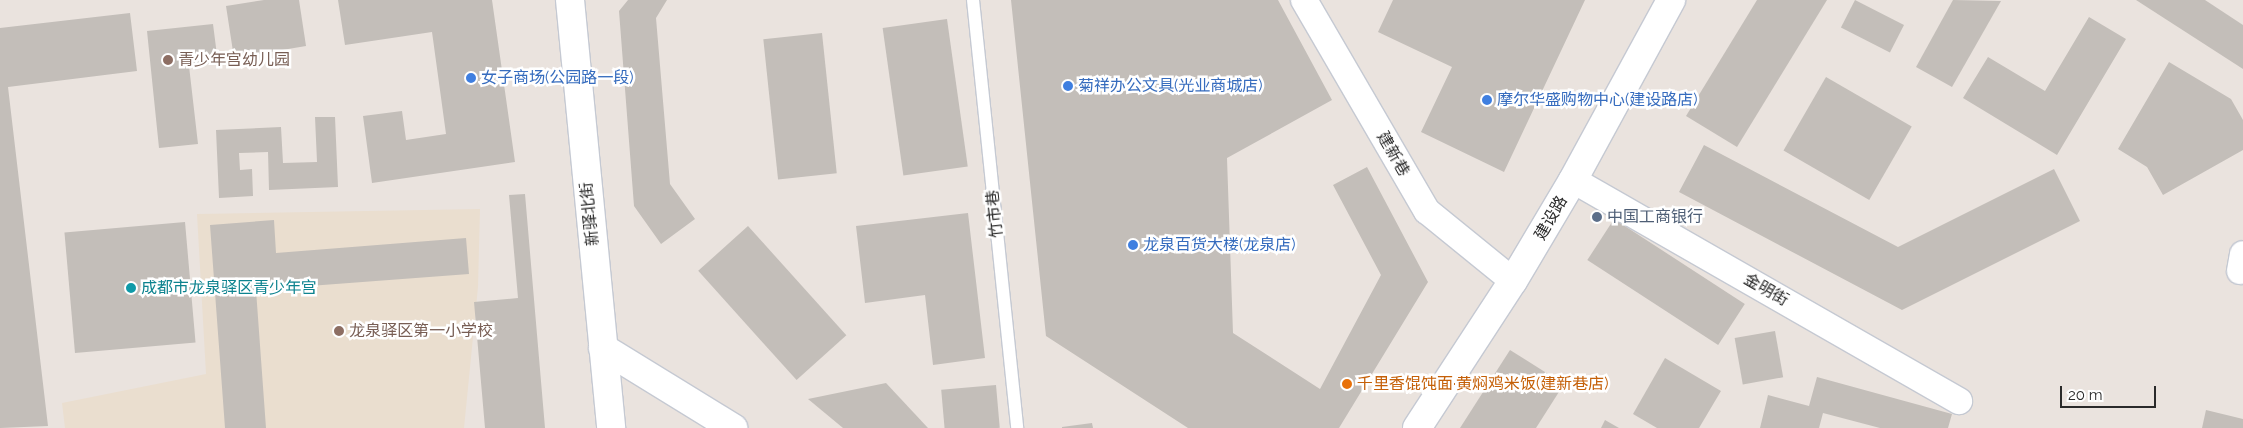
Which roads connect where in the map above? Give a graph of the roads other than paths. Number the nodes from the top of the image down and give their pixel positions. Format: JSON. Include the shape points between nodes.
{"nodes":[{"id":1,"x":570,"y":0,"type":"edge"},
{"id":2,"x":973,"y":0,"type":"edge"},
{"id":3,"x":1304,"y":0,"type":"edge"},
{"id":4,"x":1672,"y":0,"type":"edge"},
{"id":5,"x":1573,"y":180,"type":"junction"},
{"id":6,"x":1514,"y":281,"type":"junction"},
{"id":7,"x":603,"y":348,"type":"junction"},
{"id":8,"x":1959,"y":400,"type":"dead end"},
{"id":9,"x":611,"y":428,"type":"edge"},
{"id":10,"x":733,"y":428,"type":"edge"},
{"id":11,"x":1017,"y":428,"type":"edge"},
{"id":12,"x":1417,"y":428,"type":"edge"}],
"edges":[{"from":1,"to":7,"type":"street","name":"新驿北街"},
{"from":2,"to":11,"type":"lane","name":"竹市巷"},
{"from":3,"to":6,"type":"street","name":"建新巷","via":[[1427,212]]},
{"from":4,"to":5,"type":"street","name":"建设路"},
{"from":5,"to":6,"type":"street","name":"建设路"},
{"from":5,"to":8,"type":"street","name":"金明街"},
{"from":6,"to":12,"type":"street","name":"建设路"},
{"from":7,"to":9,"type":"street","name":"新驿北街"},
{"from":7,"to":10,"type":"street"}]}
